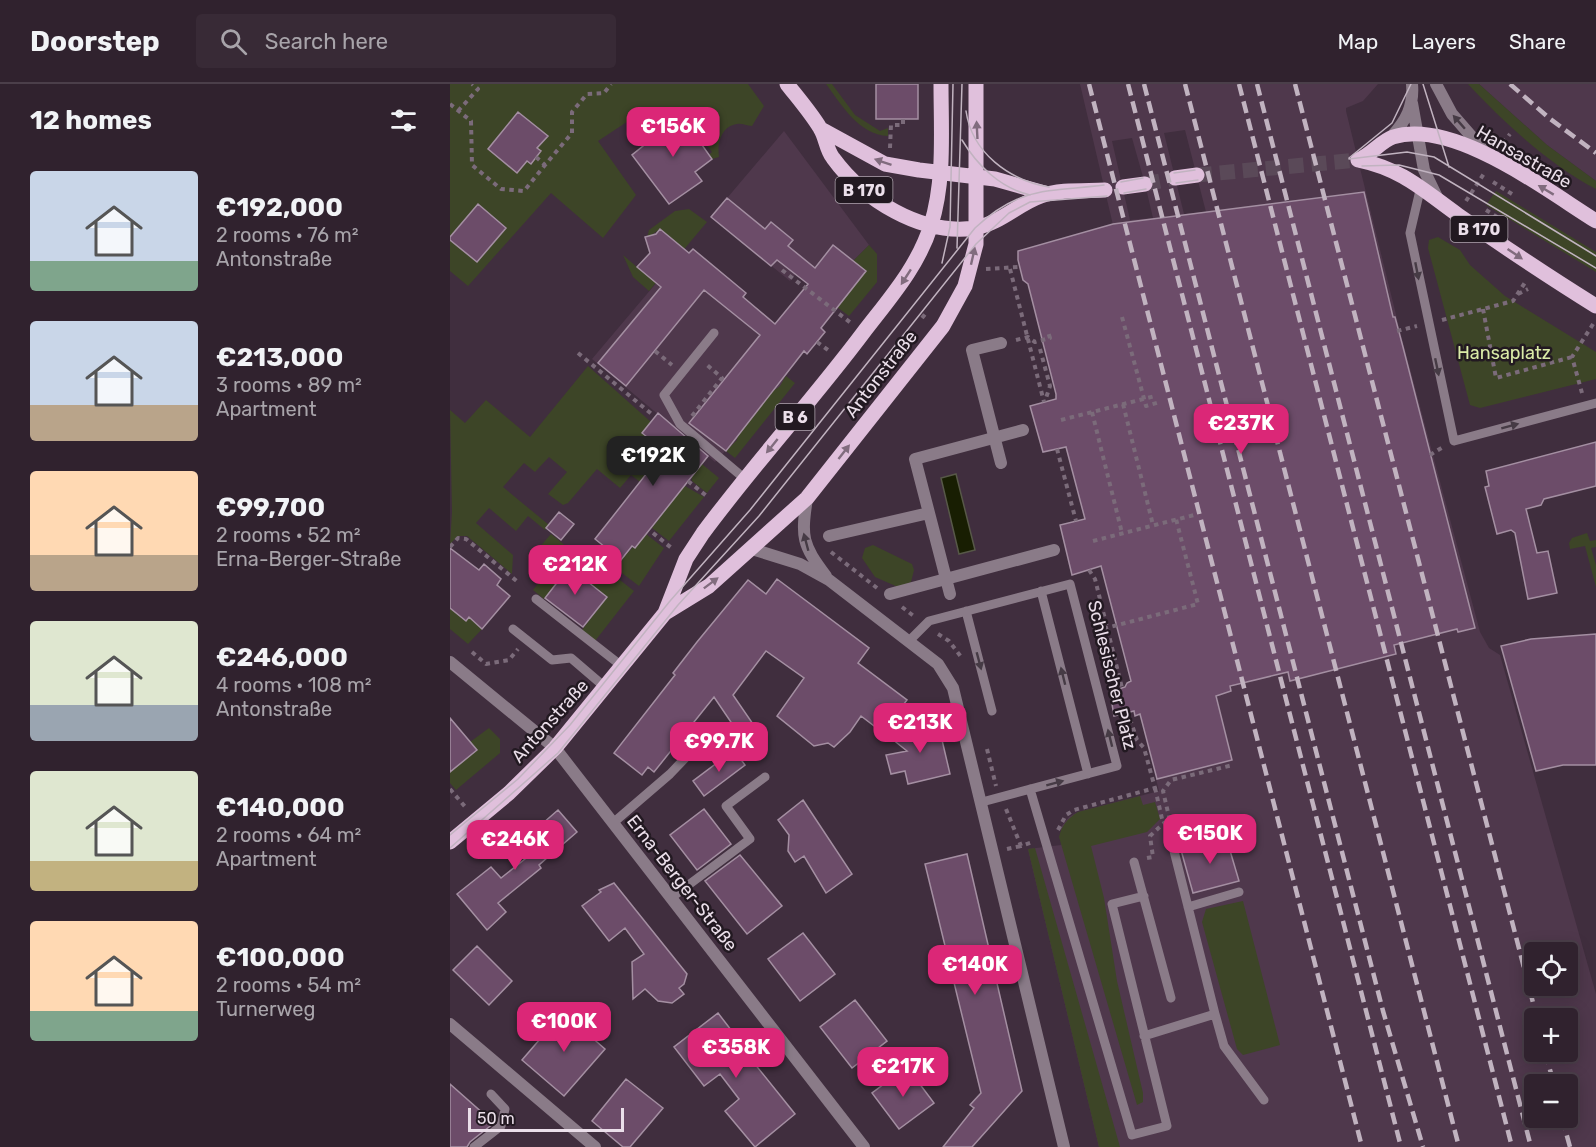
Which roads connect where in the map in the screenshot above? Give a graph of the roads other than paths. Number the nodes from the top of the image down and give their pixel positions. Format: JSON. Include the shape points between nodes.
{"nodes":[{"id":1,"x":787,"y":84,"type":"edge"},
{"id":2,"x":941,"y":84,"type":"edge"},
{"id":3,"x":976,"y":84,"type":"edge"},
{"id":4,"x":1412,"y":84,"type":"edge"},
{"id":5,"x":1436,"y":84,"type":"edge"},
{"id":6,"x":1412,"y":103,"type":"junction"},
{"id":7,"x":821,"y":129,"type":"junction"},
{"id":8,"x":1418,"y":135,"type":"junction"},
{"id":9,"x":1391,"y":137,"type":"junction"},
{"id":10,"x":1488,"y":155,"type":"junction"},
{"id":11,"x":940,"y":173,"type":"junction"},
{"id":12,"x":1197,"y":175,"type":"tunnel mouth"},
{"id":13,"x":977,"y":176,"type":"junction"},
{"id":14,"x":1175,"y":178,"type":"tunnel mouth"},
{"id":15,"x":1145,"y":184,"type":"tunnel mouth"},
{"id":16,"x":1421,"y":185,"type":"junction"},
{"id":17,"x":1123,"y":187,"type":"dead end"},
{"id":18,"x":1105,"y":190,"type":"dead end"},
{"id":19,"x":1048,"y":194,"type":"junction"},
{"id":20,"x":1441,"y":202,"type":"junction"},
{"id":21,"x":1596,"y":221,"type":"edge"},
{"id":22,"x":931,"y":224,"type":"junction"},
{"id":23,"x":975,"y":228,"type":"junction"},
{"id":24,"x":1596,"y":306,"type":"edge"},
{"id":25,"x":714,"y":333,"type":"dead end"},
{"id":26,"x":1001,"y":343,"type":"road end"},
{"id":27,"x":1596,"y":403,"type":"edge"},
{"id":28,"x":1023,"y":430,"type":"dead end"},
{"id":29,"x":994,"y":438,"type":"junction"},
{"id":30,"x":1001,"y":463,"type":"dead end"},
{"id":31,"x":745,"y":479,"type":"junction"},
{"id":32,"x":807,"y":498,"type":"junction"},
{"id":33,"x":929,"y":513,"type":"junction"},
{"id":34,"x":829,"y":536,"type":"dead end"},
{"id":35,"x":752,"y":549,"type":"junction"},
{"id":36,"x":1054,"y":550,"type":"dead end"},
{"id":37,"x":946,"y":579,"type":"junction"},
{"id":38,"x":829,"y":580,"type":"junction"},
{"id":39,"x":1041,"y":591,"type":"junction"},
{"id":40,"x":890,"y":594,"type":"dead end"},
{"id":41,"x":950,"y":594,"type":"dead end"},
{"id":42,"x":536,"y":599,"type":"dead end"},
{"id":43,"x":966,"y":611,"type":"junction"},
{"id":44,"x":665,"y":613,"type":"junction"},
{"id":45,"x":513,"y":629,"type":"dead end"},
{"id":46,"x":910,"y":640,"type":"junction"},
{"id":47,"x":450,"y":662,"type":"edge"},
{"id":48,"x":622,"y":667,"type":"junction"},
{"id":49,"x":606,"y":688,"type":"junction"},
{"id":50,"x":992,"y":711,"type":"dead end"},
{"id":51,"x":711,"y":731,"type":"dead end"},
{"id":52,"x":555,"y":748,"type":"junction"},
{"id":53,"x":1088,"y":774,"type":"junction"},
{"id":54,"x":765,"y":777,"type":"dead end"},
{"id":55,"x":1030,"y":789,"type":"junction"},
{"id":56,"x":982,"y":802,"type":"junction"},
{"id":57,"x":613,"y":823,"type":"junction"},
{"id":58,"x":1224,"y":829,"type":"dead end"},
{"id":59,"x":450,"y":842,"type":"edge"},
{"id":60,"x":1134,"y":862,"type":"road end"},
{"id":61,"x":1239,"y":892,"type":"dead end"},
{"id":62,"x":1143,"y":896,"type":"junction"},
{"id":63,"x":671,"y":898,"type":"junction"},
{"id":64,"x":1188,"y":906,"type":"junction"},
{"id":65,"x":1171,"y":998,"type":"dead end"},
{"id":66,"x":1215,"y":1014,"type":"junction"},
{"id":67,"x":450,"y":1024,"type":"edge"},
{"id":68,"x":1144,"y":1036,"type":"junction"},
{"id":69,"x":491,"y":1094,"type":"dead end"},
{"id":70,"x":1264,"y":1100,"type":"dead end"},
{"id":71,"x":474,"y":1147,"type":"edge"},
{"id":72,"x":595,"y":1147,"type":"edge"},
{"id":73,"x":864,"y":1147,"type":"edge"},
{"id":74,"x":1064,"y":1147,"type":"edge"}],
"edges":[{"from":1,"to":7,"type":"main road","number":"B 170"},
{"from":2,"to":11,"type":"main road","name":"Antonstraße","number":"B 6"},
{"from":13,"to":3,"type":"main road","name":"Antonstraße","number":"B 6","one_way":true},
{"from":4,"to":6,"type":"street"},
{"from":10,"to":5,"type":"street","one_way":true,"via":[[1452,114]]},
{"from":6,"to":8,"type":"street"},
{"from":6,"to":9,"type":"street","via":[[1402,125]]},
{"from":11,"to":7,"type":"main road","number":"B 170","one_way":true,"via":[[885,164]]},
{"from":7,"to":22,"type":"main road","number":"B 170","via":[[831,155],[855,183],[896,212]]},
{"from":8,"to":9,"type":"main road","name":"Hansastraße"},
{"from":8,"to":10,"type":"main road","name":"Hansastraße","via":[[1437,135]]},
{"from":8,"to":20,"type":"street","via":[[1428,184]]},
{"from":9,"to":16,"type":"main road","number":"B 170","via":[[1358,160],[1398,172]]},
{"from":21,"to":10,"type":"main road","name":"Hansastraße","one_way":true},
{"from":11,"to":13,"type":"main road","number":"B 170"},
{"from":11,"to":22,"type":"main road","name":"Antonstraße","number":"B 6"},
{"from":12,"to":14,"type":"main road"},
{"from":13,"to":19,"type":"main road","number":"B 170"},
{"from":13,"to":23,"type":"main road","name":"Antonstraße","number":"B 6"},
{"from":15,"to":17,"type":"main road"},
{"from":16,"to":20,"type":"main road","number":"B 170"},
{"from":16,"to":27,"type":"lane","one_way":true,"via":[[1410,233],[1454,441]]},
{"from":18,"to":19,"type":"main road","number":"B 170"},
{"from":19,"to":23,"type":"main road","number":"B 170","via":[[1000,220]]},
{"from":20,"to":24,"type":"main road","number":"B 170","one_way":true},
{"from":22,"to":23,"type":"main road","number":"B 170"},
{"from":22,"to":31,"type":"main road","name":"Antonstraße","number":"B 6","one_way":true,"via":[[908,275]]},
{"from":32,"to":23,"type":"main road","name":"Antonstraße","number":"B 6","one_way":true,"via":[[943,326],[970,269]]},
{"from":25,"to":31,"type":"lane","via":[[664,395],[680,424]]},
{"from":26,"to":29,"type":"street","via":[[972,350]]},
{"from":28,"to":29,"type":"street"},
{"from":29,"to":30,"type":"street"},
{"from":29,"to":33,"type":"street","via":[[915,459]]},
{"from":31,"to":44,"type":"main road","name":"Antonstraße","number":"B 6","via":[[686,559]]},
{"from":32,"to":35,"type":"main road","name":"Antonstraße","number":"B 6"},
{"from":38,"to":32,"type":"street","one_way":true,"via":[[805,542]]},
{"from":33,"to":34,"type":"street"},
{"from":33,"to":37,"type":"street"},
{"from":35,"to":38,"type":"street","via":[[800,564]]},
{"from":44,"to":35,"type":"main road","name":"Antonstraße","number":"B 6","one_way":true,"via":[[709,586]]},
{"from":36,"to":37,"type":"street"},
{"from":37,"to":40,"type":"street"},
{"from":37,"to":41,"type":"street"},
{"from":38,"to":46,"type":"street"},
{"from":39,"to":43,"type":"lane","name":"Schlesischer Platz"},
{"from":53,"to":39,"type":"lane","one_way":true},
{"from":53,"to":39,"type":"lane","name":"Schlesischer Platz","one_way":true,"via":[[1117,766],[1070,584]]},
{"from":42,"to":48,"type":"lane"},
{"from":43,"to":46,"type":"lane","name":"Schlesischer Platz","via":[[929,621]]},
{"from":43,"to":50,"type":"lane","one_way":true},
{"from":44,"to":48,"type":"main road","name":"Antonstraße","number":"B 6"},
{"from":45,"to":49,"type":"lane","via":[[552,660],[571,658]]},
{"from":46,"to":56,"type":"street","via":[[938,664],[953,688]]},
{"from":47,"to":52,"type":"street","name":"Erna-Berger-Straße"},
{"from":48,"to":49,"type":"main road","name":"Antonstraße","number":"B 6"},
{"from":49,"to":52,"type":"main road","name":"Antonstraße","number":"B 6"},
{"from":51,"to":57,"type":"lane","via":[[670,774]]},
{"from":52,"to":57,"type":"street","name":"Erna-Berger-Straße"},
{"from":52,"to":59,"type":"main road","name":"Antonstraße","number":"B 6"},
{"from":55,"to":53,"type":"lane","name":"Schlesischer Platz","one_way":true},
{"from":54,"to":63,"type":"lane","via":[[726,806],[750,840]]},
{"from":55,"to":56,"type":"lane","name":"Schlesischer Platz"},
{"from":55,"to":68,"type":"lane","via":[[1132,1135],[1167,1126]]},
{"from":56,"to":74,"type":"street"},
{"from":57,"to":63,"type":"street","name":"Erna-Berger-Straße"},
{"from":58,"to":64,"type":"lane","via":[[1172,843]]},
{"from":60,"to":62,"type":"lane"},
{"from":61,"to":64,"type":"lane"},
{"from":62,"to":65,"type":"lane"},
{"from":62,"to":68,"type":"lane","via":[[1112,904]]},
{"from":63,"to":73,"type":"street","name":"Erna-Berger-Straße"},
{"from":64,"to":66,"type":"lane"},
{"from":66,"to":68,"type":"lane"},
{"from":66,"to":70,"type":"lane","via":[[1224,1046]]},
{"from":67,"to":72,"type":"street"},
{"from":69,"to":71,"type":"lane","via":[[505,1109],[501,1126]]}]}
